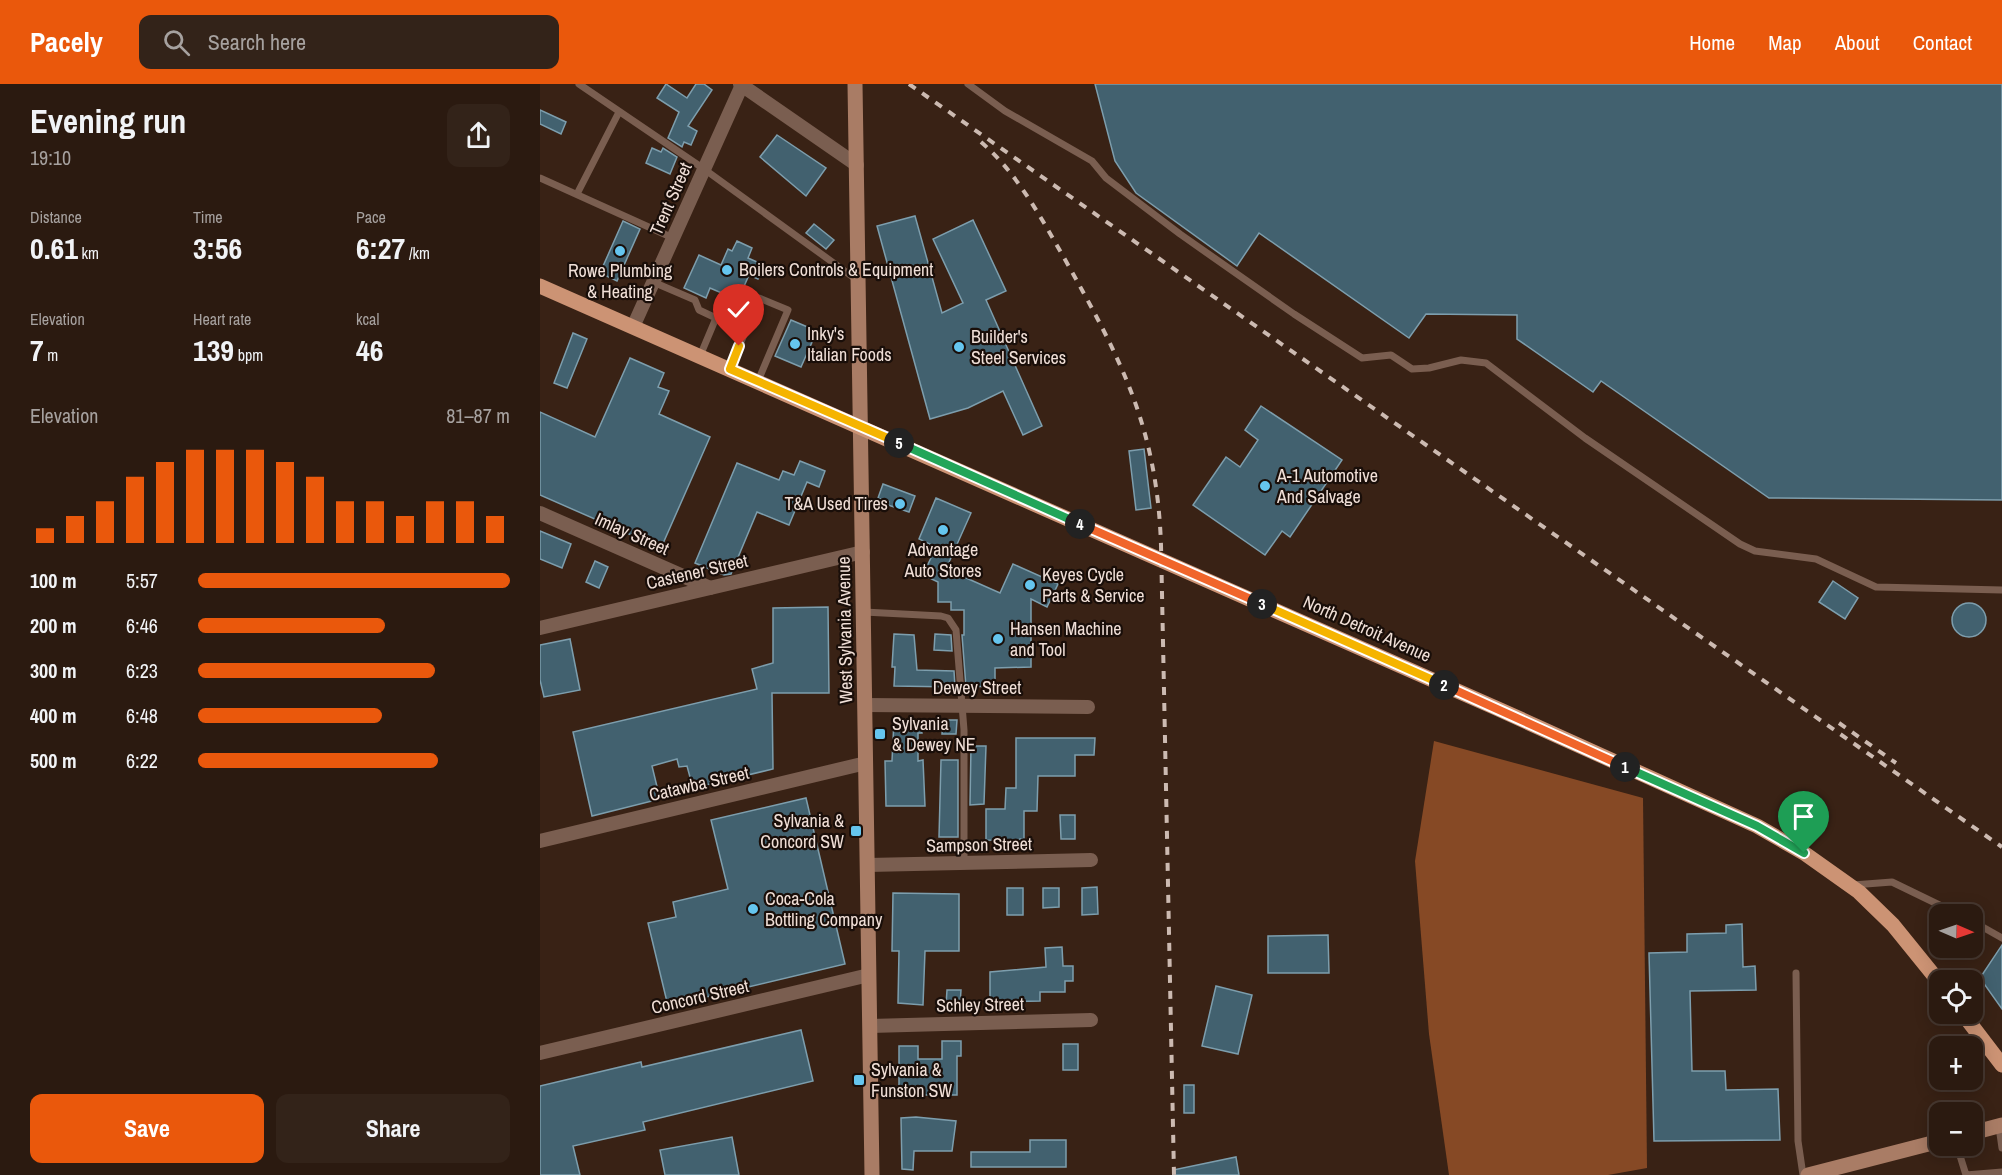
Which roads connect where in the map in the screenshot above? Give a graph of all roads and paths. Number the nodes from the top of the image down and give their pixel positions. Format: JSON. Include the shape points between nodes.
{"nodes":[{"id":1,"x":579,"y":84,"type":"edge"},
{"id":2,"x":855,"y":84,"type":"edge"},
{"id":3,"x":968,"y":84,"type":"edge"},
{"id":4,"x":741,"y":85,"type":"edge"},
{"id":5,"x":619,"y":112,"type":"junction"},
{"id":6,"x":857,"y":165,"type":"junction"},
{"id":7,"x":704,"y":169,"type":"junction"},
{"id":8,"x":540,"y":178,"type":"edge"},
{"id":9,"x":577,"y":194,"type":"junction"},
{"id":10,"x":673,"y":238,"type":"junction"},
{"id":11,"x":653,"y":282,"type":"junction"},
{"id":12,"x":859,"y":282,"type":"junction"},
{"id":13,"x":540,"y":286,"type":"edge"},
{"id":14,"x":633,"y":327,"type":"junction"},
{"id":15,"x":700,"y":356,"type":"junction"},
{"id":16,"x":730,"y":369,"type":"junction"},
{"id":17,"x":758,"y":381,"type":"junction"},
{"id":18,"x":861,"y":426,"type":"junction"},
{"id":19,"x":540,"y":513,"type":"edge"},
{"id":20,"x":863,"y":552,"type":"junction"},
{"id":21,"x":710,"y":588,"type":"junction"},
{"id":22,"x":2002,"y":590,"type":"edge"},
{"id":23,"x":864,"y":612,"type":"junction"},
{"id":24,"x":540,"y":628,"type":"edge"},
{"id":25,"x":865,"y":705,"type":"junction"},
{"id":26,"x":961,"y":706,"type":"junction"},
{"id":27,"x":1088,"y":707,"type":"dead end"},
{"id":28,"x":866,"y":763,"type":"junction"},
{"id":29,"x":540,"y":841,"type":"edge"},
{"id":30,"x":1091,"y":860,"type":"dead end"},
{"id":31,"x":964,"y":863,"type":"junction"},
{"id":32,"x":868,"y":865,"type":"junction"},
{"id":33,"x":1851,"y":885,"type":"junction"},
{"id":34,"x":1937,"y":904,"type":"edge"},
{"id":35,"x":1983,"y":927,"type":"edge"},
{"id":36,"x":2002,"y":938,"type":"edge"},
{"id":37,"x":1929,"y":970,"type":"edge"},
{"id":38,"x":1796,"y":973,"type":"dead end"},
{"id":39,"x":869,"y":975,"type":"junction"},
{"id":40,"x":1091,"y":1020,"type":"dead end"},
{"id":41,"x":1971,"y":1024,"type":"edge"},
{"id":42,"x":870,"y":1026,"type":"junction"},
{"id":43,"x":540,"y":1053,"type":"edge"},
{"id":44,"x":2002,"y":1065,"type":"edge"},
{"id":45,"x":2000,"y":1126,"type":"edge"},
{"id":46,"x":1983,"y":1130,"type":"edge"},
{"id":47,"x":1929,"y":1144,"type":"edge"},
{"id":48,"x":2002,"y":1148,"type":"edge"},
{"id":49,"x":1960,"y":1156,"type":"edge"},
{"id":50,"x":1829,"y":1172,"type":"edge"},
{"id":51,"x":2002,"y":1172,"type":"edge"},
{"id":52,"x":872,"y":1175,"type":"edge"},
{"id":53,"x":1803,"y":1175,"type":"edge"},
{"id":54,"x":1808,"y":1175,"type":"edge"}],
"edges":[{"from":1,"to":5,"type":"lane"},
{"from":2,"to":6,"type":"main road","name":"West Sylvania Avenue"},
{"from":3,"to":22,"type":"lane","via":[[1005,111],[1092,161],[1106,178],[1180,234],[1362,358],[1391,354],[1412,369],[1461,360],[1486,363],[1585,438],[1740,544],[1755,551],[1816,559],[1876,587]]},
{"from":4,"to":6,"type":"street"},
{"from":4,"to":7,"type":"street","name":"Trent Street"},
{"from":5,"to":7,"type":"lane"},
{"from":5,"to":9,"type":"lane"},
{"from":6,"to":12,"type":"main road","name":"West Sylvania Avenue"},
{"from":7,"to":10,"type":"street","name":"Trent Street"},
{"from":7,"to":12,"type":"lane"},
{"from":8,"to":9,"type":"lane"},
{"from":9,"to":10,"type":"lane"},
{"from":10,"to":11,"type":"street","name":"Trent Street"},
{"from":11,"to":14,"type":"street","name":"Trent Street"},
{"from":11,"to":15,"type":"lane","via":[[695,300],[699,310],[716,318]]},
{"from":12,"to":18,"type":"main road","name":"West Sylvania Avenue"},
{"from":13,"to":14,"type":"main road","name":"North Detroit Avenue"},
{"from":14,"to":15,"type":"main road","name":"North Detroit Avenue"},
{"from":15,"to":16,"type":"main road","name":"North Detroit Avenue"},
{"from":16,"to":17,"type":"main road","name":"North Detroit Avenue"},
{"from":16,"to":17,"type":"lane","via":[[759,298],[788,310]]},
{"from":17,"to":18,"type":"main road","name":"North Detroit Avenue"},
{"from":18,"to":20,"type":"main road","name":"West Sylvania Avenue"},
{"from":18,"to":33,"type":"main road","name":"North Detroit Avenue","via":[[1757,826]]},
{"from":19,"to":21,"type":"street","name":"Imlay Street"},
{"from":20,"to":21,"type":"street","name":"Castener Street"},
{"from":20,"to":23,"type":"main road","name":"West Sylvania Avenue"},
{"from":21,"to":24,"type":"street","name":"Castener Street"},
{"from":23,"to":25,"type":"main road","name":"West Sylvania Avenue"},
{"from":23,"to":26,"type":"lane","via":[[948,618],[956,630]]},
{"from":25,"to":26,"type":"street","name":"Dewey Street"},
{"from":25,"to":28,"type":"main road","name":"West Sylvania Avenue"},
{"from":26,"to":27,"type":"street","name":"Dewey Street"},
{"from":26,"to":31,"type":"lane"},
{"from":28,"to":29,"type":"street","name":"Catawba Street"},
{"from":28,"to":32,"type":"main road","name":"West Sylvania Avenue"},
{"from":30,"to":31,"type":"street","name":"Sampson Street"},
{"from":31,"to":32,"type":"street","name":"Sampson Street"},
{"from":32,"to":39,"type":"main road","name":"West Sylvania Avenue"},
{"from":33,"to":34,"type":"lane","via":[[1892,882]]},
{"from":33,"to":37,"type":"main road","name":"North Detroit Avenue","via":[[1893,926]]},
{"from":35,"to":36,"type":"lane"},
{"from":38,"to":53,"type":"lane","via":[[1798,1141]]},
{"from":39,"to":42,"type":"main road","name":"West Sylvania Avenue"},
{"from":39,"to":43,"type":"street","name":"Concord Street"},
{"from":40,"to":42,"type":"street","name":"Schley Street"},
{"from":41,"to":44,"type":"main road"},
{"from":42,"to":52,"type":"main road","name":"West Sylvania Avenue"},
{"from":45,"to":46,"type":"main road"},
{"from":45,"to":48,"type":"lane"},
{"from":47,"to":50,"type":"main road"},
{"from":49,"to":51,"type":"lane","via":[[1966,1175]]},
{"from":50,"to":54,"type":"main road"}]}
